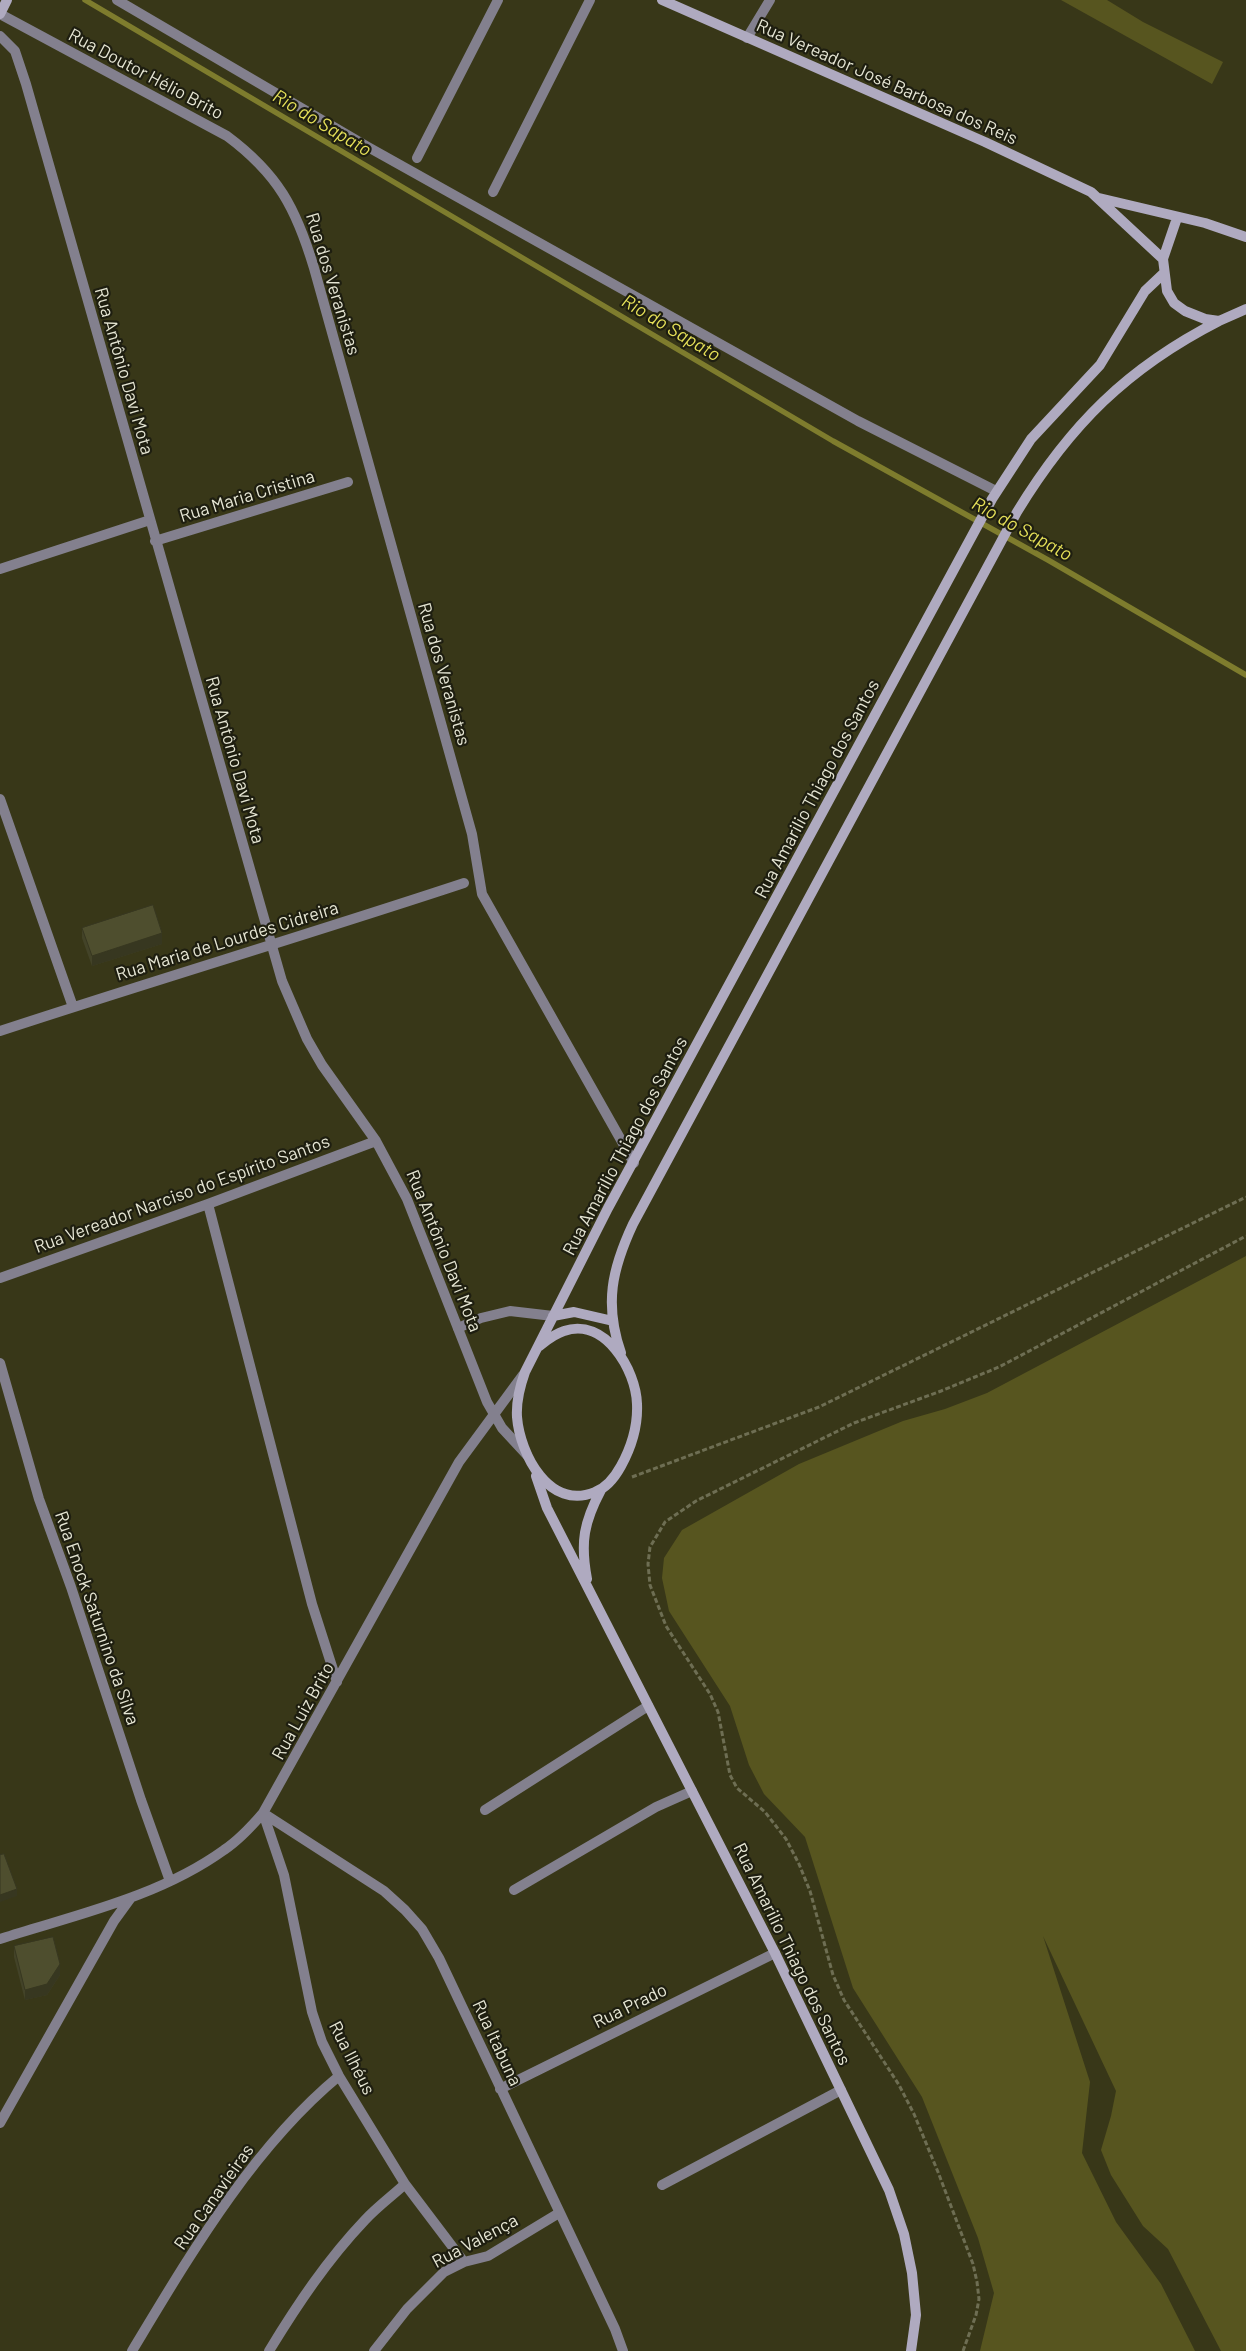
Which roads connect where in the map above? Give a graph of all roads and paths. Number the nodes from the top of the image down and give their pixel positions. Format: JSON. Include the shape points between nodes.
{"nodes":[{"id":1,"x":7,"y":0,"type":"edge"},
{"id":2,"x":117,"y":0,"type":"edge"},
{"id":3,"x":498,"y":0,"type":"edge"},
{"id":4,"x":590,"y":0,"type":"edge"},
{"id":5,"x":662,"y":0,"type":"edge"},
{"id":6,"x":770,"y":0,"type":"edge"},
{"id":7,"x":0,"y":14,"type":"edge"},
{"id":8,"x":0,"y":36,"type":"edge"},
{"id":9,"x":747,"y":38,"type":"junction"},
{"id":10,"x":417,"y":158,"type":"dead end"},
{"id":11,"x":270,"y":174,"type":"joint"},
{"id":12,"x":493,"y":192,"type":"dead end"},
{"id":13,"x":1098,"y":197,"type":"junction"},
{"id":14,"x":1177,"y":218,"type":"junction"},
{"id":15,"x":1246,"y":237,"type":"edge"},
{"id":16,"x":1163,"y":259,"type":"junction"},
{"id":17,"x":1163,"y":274,"type":"junction"},
{"id":18,"x":1246,"y":309,"type":"edge"},
{"id":19,"x":1218,"y":321,"type":"junction"},
{"id":20,"x":348,"y":482,"type":"dead end"},
{"id":21,"x":994,"y":495,"type":"junction"},
{"id":22,"x":150,"y":520,"type":"junction"},
{"id":23,"x":155,"y":541,"type":"junction"},
{"id":24,"x":0,"y":569,"type":"edge"},
{"id":25,"x":0,"y":799,"type":"edge"},
{"id":26,"x":464,"y":883,"type":"dead end"},
{"id":27,"x":271,"y":946,"type":"junction"},
{"id":28,"x":72,"y":1007,"type":"junction"},
{"id":29,"x":0,"y":1031,"type":"edge"},
{"id":30,"x":376,"y":1140,"type":"junction"},
{"id":31,"x":634,"y":1163,"type":"junction"},
{"id":32,"x":1246,"y":1197,"type":"edge"},
{"id":33,"x":208,"y":1204,"type":"junction"},
{"id":34,"x":1246,"y":1236,"type":"edge"},
{"id":35,"x":0,"y":1278,"type":"edge"},
{"id":36,"x":553,"y":1316,"type":"junction"},
{"id":37,"x":613,"y":1321,"type":"junction"},
{"id":38,"x":458,"y":1328,"type":"junction"},
{"id":39,"x":538,"y":1347,"type":"junction"},
{"id":40,"x":624,"y":1360,"type":"junction"},
{"id":41,"x":0,"y":1363,"type":"edge"},
{"id":42,"x":525,"y":1372,"type":"junction"},
{"id":43,"x":494,"y":1416,"type":"junction"},
{"id":44,"x":527,"y":1456,"type":"junction"},
{"id":45,"x":535,"y":1471,"type":"junction"},
{"id":46,"x":628,"y":1478,"type":"dead end"},
{"id":47,"x":602,"y":1490,"type":"junction"},
{"id":48,"x":588,"y":1587,"type":"junction"},
{"id":49,"x":337,"y":1682,"type":"junction"},
{"id":50,"x":648,"y":1706,"type":"junction"},
{"id":51,"x":692,"y":1790,"type":"junction"},
{"id":52,"x":485,"y":1810,"type":"dead end"},
{"id":53,"x":263,"y":1814,"type":"junction"},
{"id":54,"x":170,"y":1881,"type":"junction"},
{"id":55,"x":514,"y":1890,"type":"dead end"},
{"id":56,"x":133,"y":1896,"type":"junction"},
{"id":57,"x":0,"y":1939,"type":"edge"},
{"id":58,"x":775,"y":1953,"type":"junction"},
{"id":59,"x":339,"y":2076,"type":"junction"},
{"id":60,"x":500,"y":2089,"type":"junction"},
{"id":61,"x":841,"y":2090,"type":"junction"},
{"id":62,"x":0,"y":2123,"type":"edge"},
{"id":63,"x":405,"y":2184,"type":"junction"},
{"id":64,"x":662,"y":2185,"type":"dead end"},
{"id":65,"x":559,"y":2214,"type":"junction"},
{"id":66,"x":464,"y":2262,"type":"junction"},
{"id":67,"x":132,"y":2351,"type":"edge"},
{"id":68,"x":269,"y":2351,"type":"edge"},
{"id":69,"x":374,"y":2351,"type":"edge"},
{"id":70,"x":623,"y":2351,"type":"edge"},
{"id":71,"x":911,"y":2351,"type":"edge"},
{"id":72,"x":963,"y":2351,"type":"edge"}],
"edges":[{"from":1,"to":7,"type":"main road"},
{"from":2,"to":21,"type":"street","via":[[368,147]]},
{"from":3,"to":10,"type":"street"},
{"from":4,"to":12,"type":"street"},
{"from":5,"to":9,"type":"main road","name":"Rua Vereador José Barbosa dos Reis"},
{"from":6,"to":9,"type":"street"},
{"from":7,"to":11,"type":"street","name":"Rua Doutor Hélio Brito","via":[[226,136],[250,153]]},
{"from":8,"to":22,"type":"street","name":"Rua Antônio Davi Mota","via":[[15,51],[20,64]]},
{"from":9,"to":13,"type":"main road","name":"Rua Vereador José Barbosa dos Reis","via":[[985,142]]},
{"from":11,"to":31,"type":"street","name":"Rua dos Veranistas","via":[[288,200],[304,233],[472,834],[482,894]]},
{"from":13,"to":14,"type":"main road","name":"Rua Vereador José Barbosa dos Reis"},
{"from":13,"to":16,"type":"main road","name":"Rua Vereador José Barbosa dos Reis"},
{"from":14,"to":15,"type":"main road","name":"Rua Vereador José Barbosa dos Reis"},
{"from":14,"to":16,"type":"main road"},
{"from":16,"to":17,"type":"main road"},
{"from":17,"to":19,"type":"main road","via":[[1174,303],[1185,311]]},
{"from":17,"to":21,"type":"main road","name":"Rua Amarilio Thiago dos Santos","via":[[1145,291],[1100,365],[1031,439]]},
{"from":18,"to":19,"type":"main road"},
{"from":19,"to":37,"type":"main road","via":[[1179,341],[1120,384],[1053,456],[1016,512],[633,1224],[615,1268],[611,1290]]},
{"from":20,"to":23,"type":"street","name":"Rua Maria Cristina"},
{"from":21,"to":31,"type":"main road","name":"Rua Amarilio Thiago dos Santos"},
{"from":22,"to":23,"type":"street","name":"Rua Antônio Davi Mota"},
{"from":22,"to":24,"type":"street"},
{"from":23,"to":27,"type":"street","name":"Rua Antônio Davi Mota"},
{"from":25,"to":28,"type":"street"},
{"from":26,"to":27,"type":"street","name":"Rua Maria de Lourdes Cidreira"},
{"from":27,"to":28,"type":"street","name":"Rua Maria de Lourdes Cidreira"},
{"from":27,"to":30,"type":"street","name":"Rua Antônio Davi Mota","via":[[307,1039]]},
{"from":28,"to":29,"type":"street","name":"Rua Maria de Lourdes Cidreira"},
{"from":30,"to":33,"type":"street","name":"Rua Vereador Narciso do Espírito Santos"},
{"from":30,"to":38,"type":"street","name":"Rua Antônio Davi Mota","via":[[408,1199]]},
{"from":31,"to":36,"type":"main road","name":"Rua Amarilio Thiago dos Santos"},
{"from":32,"to":46,"type":"path","via":[[819,1407]]},
{"from":33,"to":35,"type":"street","name":"Rua Vereador Narciso do Espírito Santos"},
{"from":33,"to":49,"type":"street","via":[[312,1604]]},
{"from":34,"to":72,"type":"path","via":[[999,1368],[854,1423],[696,1501],[665,1522],[650,1547],[648,1564],[653,1594],[666,1626],[718,1712],[730,1775],[737,1788],[765,1812],[786,1839],[810,1891],[833,1975],[844,2000],[914,2114],[938,2172],[978,2282],[976,2316]]},
{"from":36,"to":37,"type":"main road","via":[[574,1312]]},
{"from":36,"to":38,"type":"street","via":[[510,1311]]},
{"from":36,"to":39,"type":"main road","name":"Rua Amarilio Thiago dos Santos"},
{"from":37,"to":40,"type":"main road"},
{"from":38,"to":43,"type":"street","name":"Rua Antônio Davi Mota"},
{"from":39,"to":40,"type":"main road","via":[[564,1330],[585,1330],[602,1337]]},
{"from":39,"to":42,"type":"main road"},
{"from":40,"to":47,"type":"main road","via":[[637,1403],[634,1436],[618,1471]]},
{"from":41,"to":54,"type":"street","name":"Rua Enock Saturnino da Silva","via":[[39,1499]]},
{"from":42,"to":43,"type":"street","name":"Rua Luiz Brito"},
{"from":42,"to":44,"type":"main road","via":[[520,1386],[518,1416]]},
{"from":43,"to":44,"type":"street","name":"Rua Antônio Davi Mota"},
{"from":43,"to":49,"type":"street","name":"Rua Luiz Brito","via":[[459,1462]]},
{"from":44,"to":45,"type":"main road"},
{"from":45,"to":47,"type":"main road","via":[[543,1482],[565,1493],[578,1496]]},
{"from":45,"to":48,"type":"main road","name":"Rua Amarilio Thiago dos Santos","via":[[547,1508]]},
{"from":47,"to":48,"type":"main road","name":"Rua Amarilio Thiago dos Santos","via":[[584,1528]]},
{"from":48,"to":50,"type":"main road","name":"Rua Amarilio Thiago dos Santos"},
{"from":49,"to":53,"type":"street","name":"Rua Luiz Brito"},
{"from":50,"to":51,"type":"main road","name":"Rua Amarilio Thiago dos Santos"},
{"from":50,"to":52,"type":"street"},
{"from":51,"to":55,"type":"street","via":[[656,1807]]},
{"from":51,"to":58,"type":"main road","name":"Rua Amarilio Thiago dos Santos"},
{"from":53,"to":54,"type":"street","name":"Rua Luiz Brito","via":[[224,1850]]},
{"from":53,"to":59,"type":"street","name":"Rua Ilhéus","via":[[284,1876],[312,2012]]},
{"from":53,"to":60,"type":"street","name":"Rua Itabuna","via":[[384,1891],[405,1910],[439,1958]]},
{"from":54,"to":56,"type":"street","name":"Rua Luiz Brito"},
{"from":56,"to":57,"type":"street","name":"Rua Luiz Brito"},
{"from":56,"to":62,"type":"street","via":[[121,1908]]},
{"from":58,"to":60,"type":"street","name":"Rua Prado"},
{"from":58,"to":61,"type":"main road","name":"Rua Amarilio Thiago dos Santos"},
{"from":59,"to":63,"type":"street","name":"Rua Ilhéus"},
{"from":59,"to":67,"type":"street","name":"Rua Canavieiras","via":[[295,2116],[261,2157],[210,2228]]},
{"from":60,"to":65,"type":"street","name":"Rua Itabuna"},
{"from":61,"to":64,"type":"street"},
{"from":61,"to":71,"type":"main road","name":"Rua Amarilio Thiago dos Santos","via":[[888,2190],[904,2234],[916,2315]]},
{"from":63,"to":66,"type":"street","name":"Rua Ilhéus"},
{"from":63,"to":68,"type":"street","via":[[366,2219],[336,2253],[308,2289]]},
{"from":65,"to":66,"type":"street","name":"Rua Valença","via":[[488,2256]]},
{"from":65,"to":70,"type":"street","name":"Rua Itabuna"},
{"from":66,"to":69,"type":"street","name":"Rua Valença","via":[[444,2272],[428,2286]]}]}
